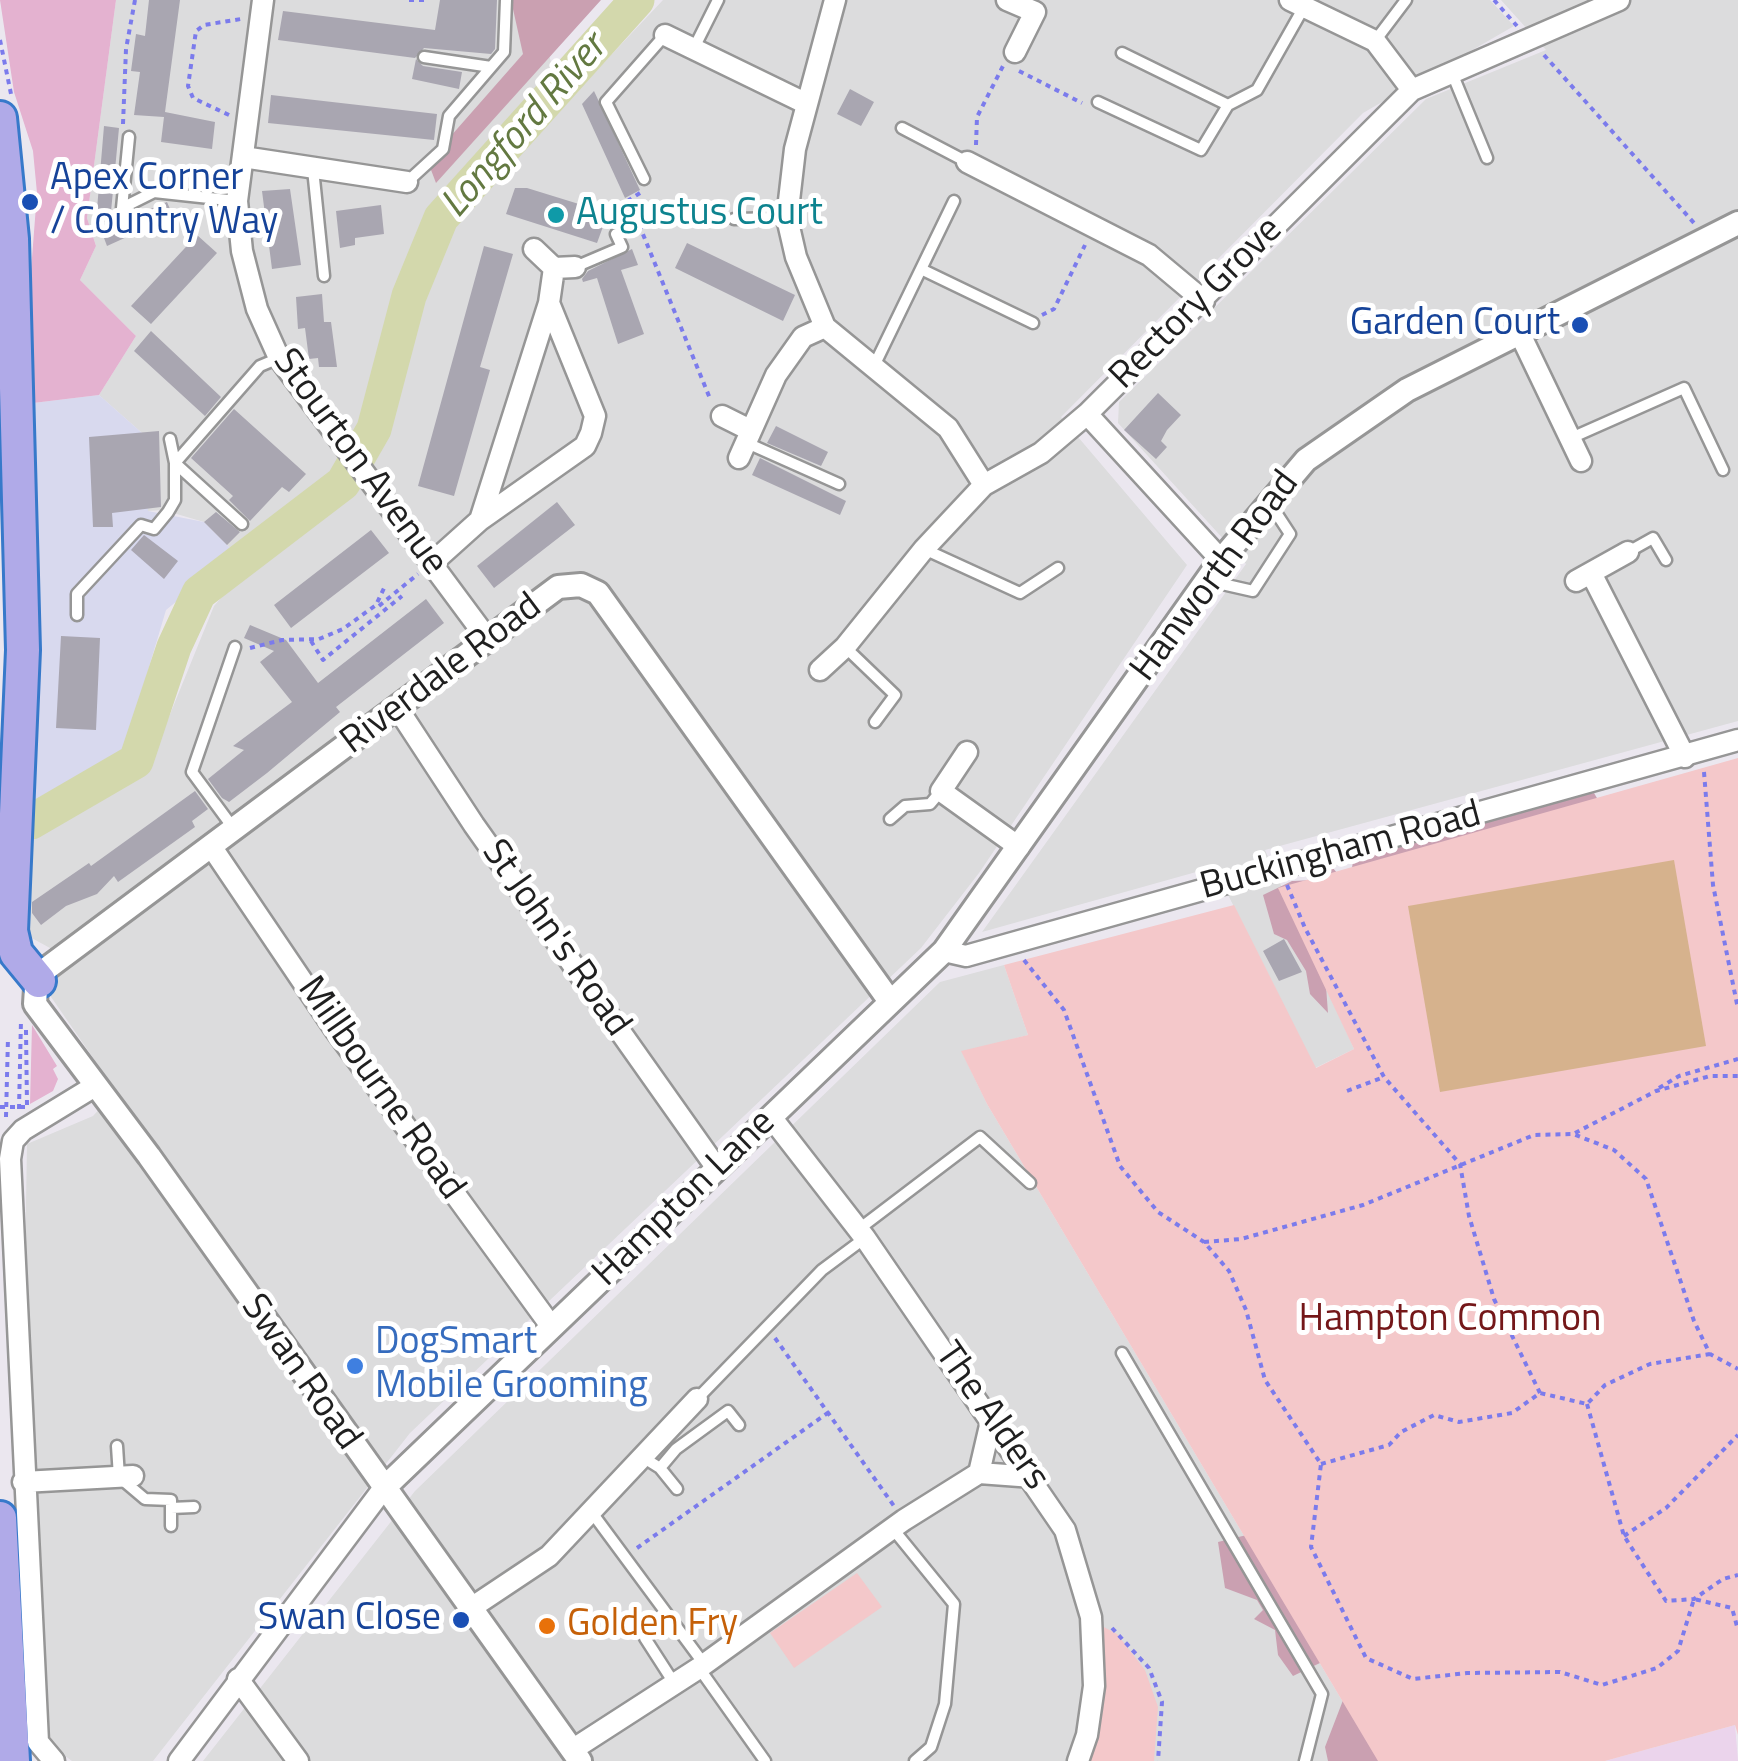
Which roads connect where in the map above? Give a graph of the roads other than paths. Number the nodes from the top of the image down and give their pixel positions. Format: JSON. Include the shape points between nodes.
{"nodes":[{"id":1,"x":506,"y":0,"type":"edge"},
{"id":2,"x":718,"y":0,"type":"edge"},
{"id":3,"x":835,"y":0,"type":"edge"},
{"id":4,"x":1007,"y":0,"type":"edge"},
{"id":5,"x":1406,"y":0,"type":"edge"},
{"id":6,"x":1619,"y":0,"type":"edge"},
{"id":7,"x":1297,"y":3,"type":"edge"},
{"id":8,"x":1038,"y":6,"type":"edge"},
{"id":9,"x":262,"y":9,"type":"edge"},
{"id":10,"x":665,"y":35,"type":"joint"},
{"id":11,"x":1375,"y":41,"type":"junction"},
{"id":12,"x":693,"y":50,"type":"junction"},
{"id":13,"x":1013,"y":51,"type":"road end"},
{"id":14,"x":1122,"y":52,"type":"dead end"},
{"id":15,"x":424,"y":57,"type":"dead end"},
{"id":16,"x":491,"y":67,"type":"junction"},
{"id":17,"x":1452,"y":72,"type":"junction"},
{"id":18,"x":1412,"y":90,"type":"junction"},
{"id":19,"x":1098,"y":102,"type":"road end"},
{"id":20,"x":805,"y":103,"type":"junction"},
{"id":21,"x":1228,"y":105,"type":"junction"},
{"id":22,"x":0,"y":118,"type":"edge"},
{"id":23,"x":902,"y":128,"type":"dead end"},
{"id":24,"x":128,"y":137,"type":"road end"},
{"id":25,"x":242,"y":157,"type":"junction"},
{"id":26,"x":1487,"y":158,"type":"dead end"},
{"id":27,"x":967,"y":162,"type":"joint"},
{"id":28,"x":313,"y":168,"type":"junction"},
{"id":29,"x":644,"y":179,"type":"road end"},
{"id":30,"x":407,"y":182,"type":"joint"},
{"id":31,"x":237,"y":201,"type":"junction"},
{"id":32,"x":954,"y":201,"type":"dead end"},
{"id":33,"x":787,"y":218,"type":"junction"},
{"id":34,"x":734,"y":219,"type":"dead end"},
{"id":35,"x":1738,"y":223,"type":"edge"},
{"id":36,"x":616,"y":234,"type":"dead end"},
{"id":37,"x":534,"y":249,"type":"dead end"},
{"id":38,"x":564,"y":268,"type":"junction"},
{"id":39,"x":923,"y":270,"type":"junction"},
{"id":40,"x":324,"y":276,"type":"dead end"},
{"id":41,"x":1204,"y":301,"type":"junction"},
{"id":42,"x":549,"y":303,"type":"junction"},
{"id":43,"x":1033,"y":323,"type":"road end"},
{"id":44,"x":825,"y":327,"type":"junction"},
{"id":45,"x":1521,"y":336,"type":"junction"},
{"id":46,"x":279,"y":358,"type":"junction"},
{"id":47,"x":872,"y":369,"type":"junction"},
{"id":48,"x":15,"y":385,"type":"junction"},
{"id":49,"x":1087,"y":414,"type":"junction"},
{"id":50,"x":722,"y":416,"type":"road end"},
{"id":51,"x":1570,"y":438,"type":"junction"},
{"id":52,"x":170,"y":439,"type":"dead end"},
{"id":53,"x":745,"y":443,"type":"junction"},
{"id":54,"x":1581,"y":460,"type":"dead end"},
{"id":55,"x":174,"y":462,"type":"junction"},
{"id":56,"x":1723,"y":470,"type":"dead end"},
{"id":57,"x":838,"y":484,"type":"dead end"},
{"id":58,"x":984,"y":484,"type":"junction"},
{"id":59,"x":1268,"y":500,"type":"junction"},
{"id":60,"x":480,"y":520,"type":"junction"},
{"id":61,"x":242,"y":524,"type":"dead end"},
{"id":62,"x":924,"y":549,"type":"junction"},
{"id":63,"x":1628,"y":552,"type":"joint"},
{"id":64,"x":0,"y":557,"type":"edge"},
{"id":65,"x":1221,"y":560,"type":"junction"},
{"id":66,"x":1666,"y":560,"type":"dead end"},
{"id":67,"x":431,"y":564,"type":"junction"},
{"id":68,"x":1058,"y":568,"type":"dead end"},
{"id":69,"x":1206,"y":580,"type":"junction"},
{"id":70,"x":76,"y":615,"type":"dead end"},
{"id":71,"x":489,"y":641,"type":"junction"},
{"id":72,"x":235,"y":647,"type":"road end"},
{"id":73,"x":845,"y":647,"type":"junction"},
{"id":74,"x":820,"y":670,"type":"dead end"},
{"id":75,"x":398,"y":709,"type":"junction"},
{"id":76,"x":875,"y":722,"type":"dead end"},
{"id":77,"x":1738,"y":740,"type":"edge"},
{"id":78,"x":967,"y":752,"type":"dead end"},
{"id":79,"x":1692,"y":755,"type":"junction"},
{"id":80,"x":941,"y":791,"type":"junction"},
{"id":81,"x":890,"y":819,"type":"dead end"},
{"id":82,"x":236,"y":830,"type":"junction"},
{"id":83,"x":1019,"y":847,"type":"junction"},
{"id":84,"x":213,"y":848,"type":"junction"},
{"id":85,"x":944,"y":951,"type":"junction"},
{"id":86,"x":39,"y":981,"type":"junction"},
{"id":87,"x":890,"y":1000,"type":"junction"},
{"id":88,"x":95,"y":1086,"type":"junction"},
{"id":89,"x":771,"y":1116,"type":"junction"},
{"id":90,"x":716,"y":1167,"type":"junction"},
{"id":91,"x":1030,"y":1182,"type":"dead end"},
{"id":92,"x":861,"y":1234,"type":"junction"},
{"id":93,"x":551,"y":1326,"type":"junction"},
{"id":94,"x":1122,"y":1353,"type":"dead end"},
{"id":95,"x":697,"y":1399,"type":"joint"},
{"id":96,"x":992,"y":1417,"type":"junction"},
{"id":97,"x":738,"y":1425,"type":"dead end"},
{"id":98,"x":118,"y":1446,"type":"dead end"},
{"id":99,"x":652,"y":1463,"type":"junction"},
{"id":100,"x":979,"y":1473,"type":"junction"},
{"id":101,"x":126,"y":1476,"type":"junction"},
{"id":102,"x":1033,"y":1477,"type":"junction"},
{"id":103,"x":23,"y":1482,"type":"junction"},
{"id":104,"x":677,"y":1489,"type":"dead end"},
{"id":105,"x":383,"y":1490,"type":"junction"},
{"id":106,"x":194,"y":1507,"type":"dead end"},
{"id":107,"x":171,"y":1508,"type":"junction"},
{"id":108,"x":593,"y":1514,"type":"junction"},
{"id":109,"x":0,"y":1518,"type":"edge"},
{"id":110,"x":898,"y":1524,"type":"junction"},
{"id":111,"x":171,"y":1526,"type":"dead end"},
{"id":112,"x":471,"y":1608,"type":"junction"},
{"id":113,"x":645,"y":1638,"type":"dead end"},
{"id":114,"x":702,"y":1666,"type":"junction"},
{"id":115,"x":238,"y":1679,"type":"junction"},
{"id":116,"x":674,"y":1684,"type":"junction"},
{"id":117,"x":576,"y":1756,"type":"edge"},
{"id":118,"x":13,"y":1761,"type":"edge"},
{"id":119,"x":54,"y":1761,"type":"edge"},
{"id":120,"x":178,"y":1761,"type":"edge"},
{"id":121,"x":298,"y":1761,"type":"edge"},
{"id":122,"x":765,"y":1761,"type":"edge"},
{"id":123,"x":914,"y":1761,"type":"edge"},
{"id":124,"x":1078,"y":1761,"type":"edge"},
{"id":125,"x":1305,"y":1761,"type":"edge"}],
"edges":[{"from":1,"to":16,"type":"lane","via":[[504,52]]},
{"from":2,"to":12,"type":"lane"},
{"from":3,"to":20,"type":"street"},
{"from":4,"to":8,"type":"street"},
{"from":5,"to":11,"type":"lane"},
{"from":6,"to":17,"type":"street","name":"Rectory Grove"},
{"from":7,"to":11,"type":"street"},
{"from":7,"to":21,"type":"lane","via":[[1257,90]]},
{"from":8,"to":13,"type":"street"},
{"from":9,"to":25,"type":"street","name":"Stourton Avenue"},
{"from":10,"to":12,"type":"street"},
{"from":10,"to":29,"type":"lane","via":[[606,102]]},
{"from":11,"to":18,"type":"street"},
{"from":12,"to":20,"type":"street"},
{"from":14,"to":21,"type":"lane"},
{"from":15,"to":16,"type":"lane"},
{"from":16,"to":30,"type":"lane","via":[[448,116],[443,149]]},
{"from":17,"to":18,"type":"street","name":"Rectory Grove"},
{"from":17,"to":26,"type":"lane"},
{"from":18,"to":41,"type":"street","name":"Rectory Grove"},
{"from":19,"to":21,"type":"lane","via":[[1201,150]]},
{"from":20,"to":33,"type":"street"},
{"from":22,"to":48,"type":"highway","via":[[12,239]]},
{"from":23,"to":27,"type":"lane"},
{"from":24,"to":31,"type":"lane","via":[[122,208],[154,192]]},
{"from":25,"to":28,"type":"street"},
{"from":25,"to":31,"type":"street","name":"Stourton Avenue"},
{"from":27,"to":41,"type":"street","via":[[1149,254]]},
{"from":28,"to":30,"type":"street"},
{"from":28,"to":40,"type":"lane"},
{"from":31,"to":46,"type":"street","name":"Stourton Avenue","via":[[257,309]]},
{"from":32,"to":39,"type":"lane"},
{"from":33,"to":34,"type":"lane"},
{"from":33,"to":44,"type":"street"},
{"from":35,"to":45,"type":"street","name":"Hanworth Road"},
{"from":36,"to":38,"type":"lane","via":[[622,248]]},
{"from":37,"to":38,"type":"street"},
{"from":38,"to":42,"type":"street"},
{"from":39,"to":43,"type":"lane"},
{"from":39,"to":47,"type":"lane"},
{"from":41,"to":49,"type":"street","name":"Rectory Grove"},
{"from":42,"to":60,"type":"street"},
{"from":42,"to":60,"type":"street","via":[[594,416],[592,432],[585,446]]},
{"from":44,"to":47,"type":"street"},
{"from":44,"to":53,"type":"street","via":[[803,337],[776,376]]},
{"from":45,"to":51,"type":"street"},
{"from":45,"to":59,"type":"street","name":"Hanworth Road","via":[[1407,390],[1306,460]]},
{"from":46,"to":55,"type":"lane","via":[[260,366]]},
{"from":46,"to":67,"type":"street","name":"Stourton Avenue"},
{"from":47,"to":58,"type":"street","via":[[948,428]]},
{"from":48,"to":64,"type":"highway"},
{"from":48,"to":86,"type":"highway","via":[[23,650],[11,931],[16,953]]},
{"from":49,"to":58,"type":"street","name":"Rectory Grove","via":[[1041,453]]},
{"from":49,"to":65,"type":"street"},
{"from":50,"to":53,"type":"street"},
{"from":51,"to":54,"type":"street"},
{"from":51,"to":56,"type":"lane","via":[[1684,388]]},
{"from":52,"to":55,"type":"lane"},
{"from":53,"to":57,"type":"lane"},
{"from":55,"to":61,"type":"lane"},
{"from":55,"to":70,"type":"lane","via":[[175,500],[168,512],[154,529],[141,525],[77,594]]},
{"from":58,"to":62,"type":"street","name":"Rectory Grove"},
{"from":59,"to":65,"type":"street","name":"Hanworth Road"},
{"from":59,"to":69,"type":"lane","via":[[1290,534],[1253,591]]},
{"from":60,"to":67,"type":"street"},
{"from":62,"to":68,"type":"lane","via":[[1020,593]]},
{"from":62,"to":73,"type":"street","name":"Rectory Grove"},
{"from":63,"to":66,"type":"lane","via":[[1653,538]]},
{"from":63,"to":79,"type":"street","via":[[1583,577]]},
{"from":65,"to":69,"type":"street","name":"Hanworth Road"},
{"from":67,"to":71,"type":"street","name":"Stourton Avenue"},
{"from":69,"to":83,"type":"street","name":"Hanworth Road"},
{"from":71,"to":75,"type":"street","name":"Riverdale Road"},
{"from":71,"to":87,"type":"street","name":"Riverdale Road","via":[[558,588],[581,585],[598,594]]},
{"from":72,"to":82,"type":"lane","via":[[192,772]]},
{"from":73,"to":74,"type":"street","name":"Rectory Grove"},
{"from":73,"to":76,"type":"lane","via":[[895,695]]},
{"from":75,"to":82,"type":"street","name":"Riverdale Road"},
{"from":75,"to":90,"type":"street","name":"St John's Road"},
{"from":77,"to":79,"type":"street","name":"Buckingham Road"},
{"from":78,"to":80,"type":"street"},
{"from":79,"to":85,"type":"street","name":"Buckingham Road","via":[[966,956]]},
{"from":80,"to":81,"type":"lane","via":[[930,804],[905,806]]},
{"from":80,"to":83,"type":"street"},
{"from":82,"to":84,"type":"street","name":"Riverdale Road"},
{"from":83,"to":85,"type":"street","name":"Hanworth Road"},
{"from":84,"to":86,"type":"street","name":"Riverdale Road","via":[[46,969]]},
{"from":84,"to":93,"type":"street","name":"Millbourne Road","via":[[346,1045]]},
{"from":85,"to":87,"type":"street","name":"Hampton Lane"},
{"from":86,"to":88,"type":"street","name":"Swan Road","via":[[36,1004]]},
{"from":87,"to":89,"type":"street","name":"Hampton Lane"},
{"from":88,"to":103,"type":"street","via":[[13,1141]]},
{"from":88,"to":105,"type":"street","name":"Swan Road"},
{"from":89,"to":90,"type":"street","name":"Hampton Lane"},
{"from":89,"to":92,"type":"street","name":"The Alders"},
{"from":90,"to":93,"type":"street","name":"Hampton Lane"},
{"from":91,"to":92,"type":"lane","via":[[980,1137]]},
{"from":92,"to":95,"type":"lane"},
{"from":92,"to":96,"type":"street","name":"The Alders"},
{"from":93,"to":105,"type":"street","name":"Hampton Lane"},
{"from":94,"to":125,"type":"lane","via":[[1322,1694]]},
{"from":95,"to":99,"type":"street"},
{"from":96,"to":100,"type":"street"},
{"from":96,"to":102,"type":"street","name":"The Alders"},
{"from":97,"to":99,"type":"lane","via":[[728,1411]]},
{"from":98,"to":101,"type":"lane"},
{"from":99,"to":104,"type":"lane"},
{"from":99,"to":108,"type":"street"},
{"from":100,"to":102,"type":"street"},
{"from":100,"to":110,"type":"street"},
{"from":101,"to":103,"type":"street"},
{"from":101,"to":107,"type":"lane","via":[[145,1499],[170,1500]]},
{"from":102,"to":124,"type":"street","name":"The Alders","via":[[1065,1530],[1090,1611],[1094,1686]]},
{"from":103,"to":119,"type":"street","via":[[38,1742]]},
{"from":105,"to":112,"type":"street","name":"Swan Road"},
{"from":105,"to":115,"type":"street"},
{"from":106,"to":107,"type":"lane"},
{"from":107,"to":111,"type":"lane"},
{"from":108,"to":112,"type":"street","via":[[550,1556]]},
{"from":108,"to":114,"type":"lane"},
{"from":109,"to":118,"type":"highway"},
{"from":110,"to":114,"type":"street"},
{"from":110,"to":123,"type":"lane","via":[[954,1604],[945,1704],[931,1747]]},
{"from":112,"to":117,"type":"street","name":"Swan Road"},
{"from":113,"to":116,"type":"lane"},
{"from":114,"to":116,"type":"street"},
{"from":114,"to":122,"type":"lane"},
{"from":115,"to":120,"type":"street"},
{"from":115,"to":121,"type":"street"},
{"from":116,"to":117,"type":"street"}]}
